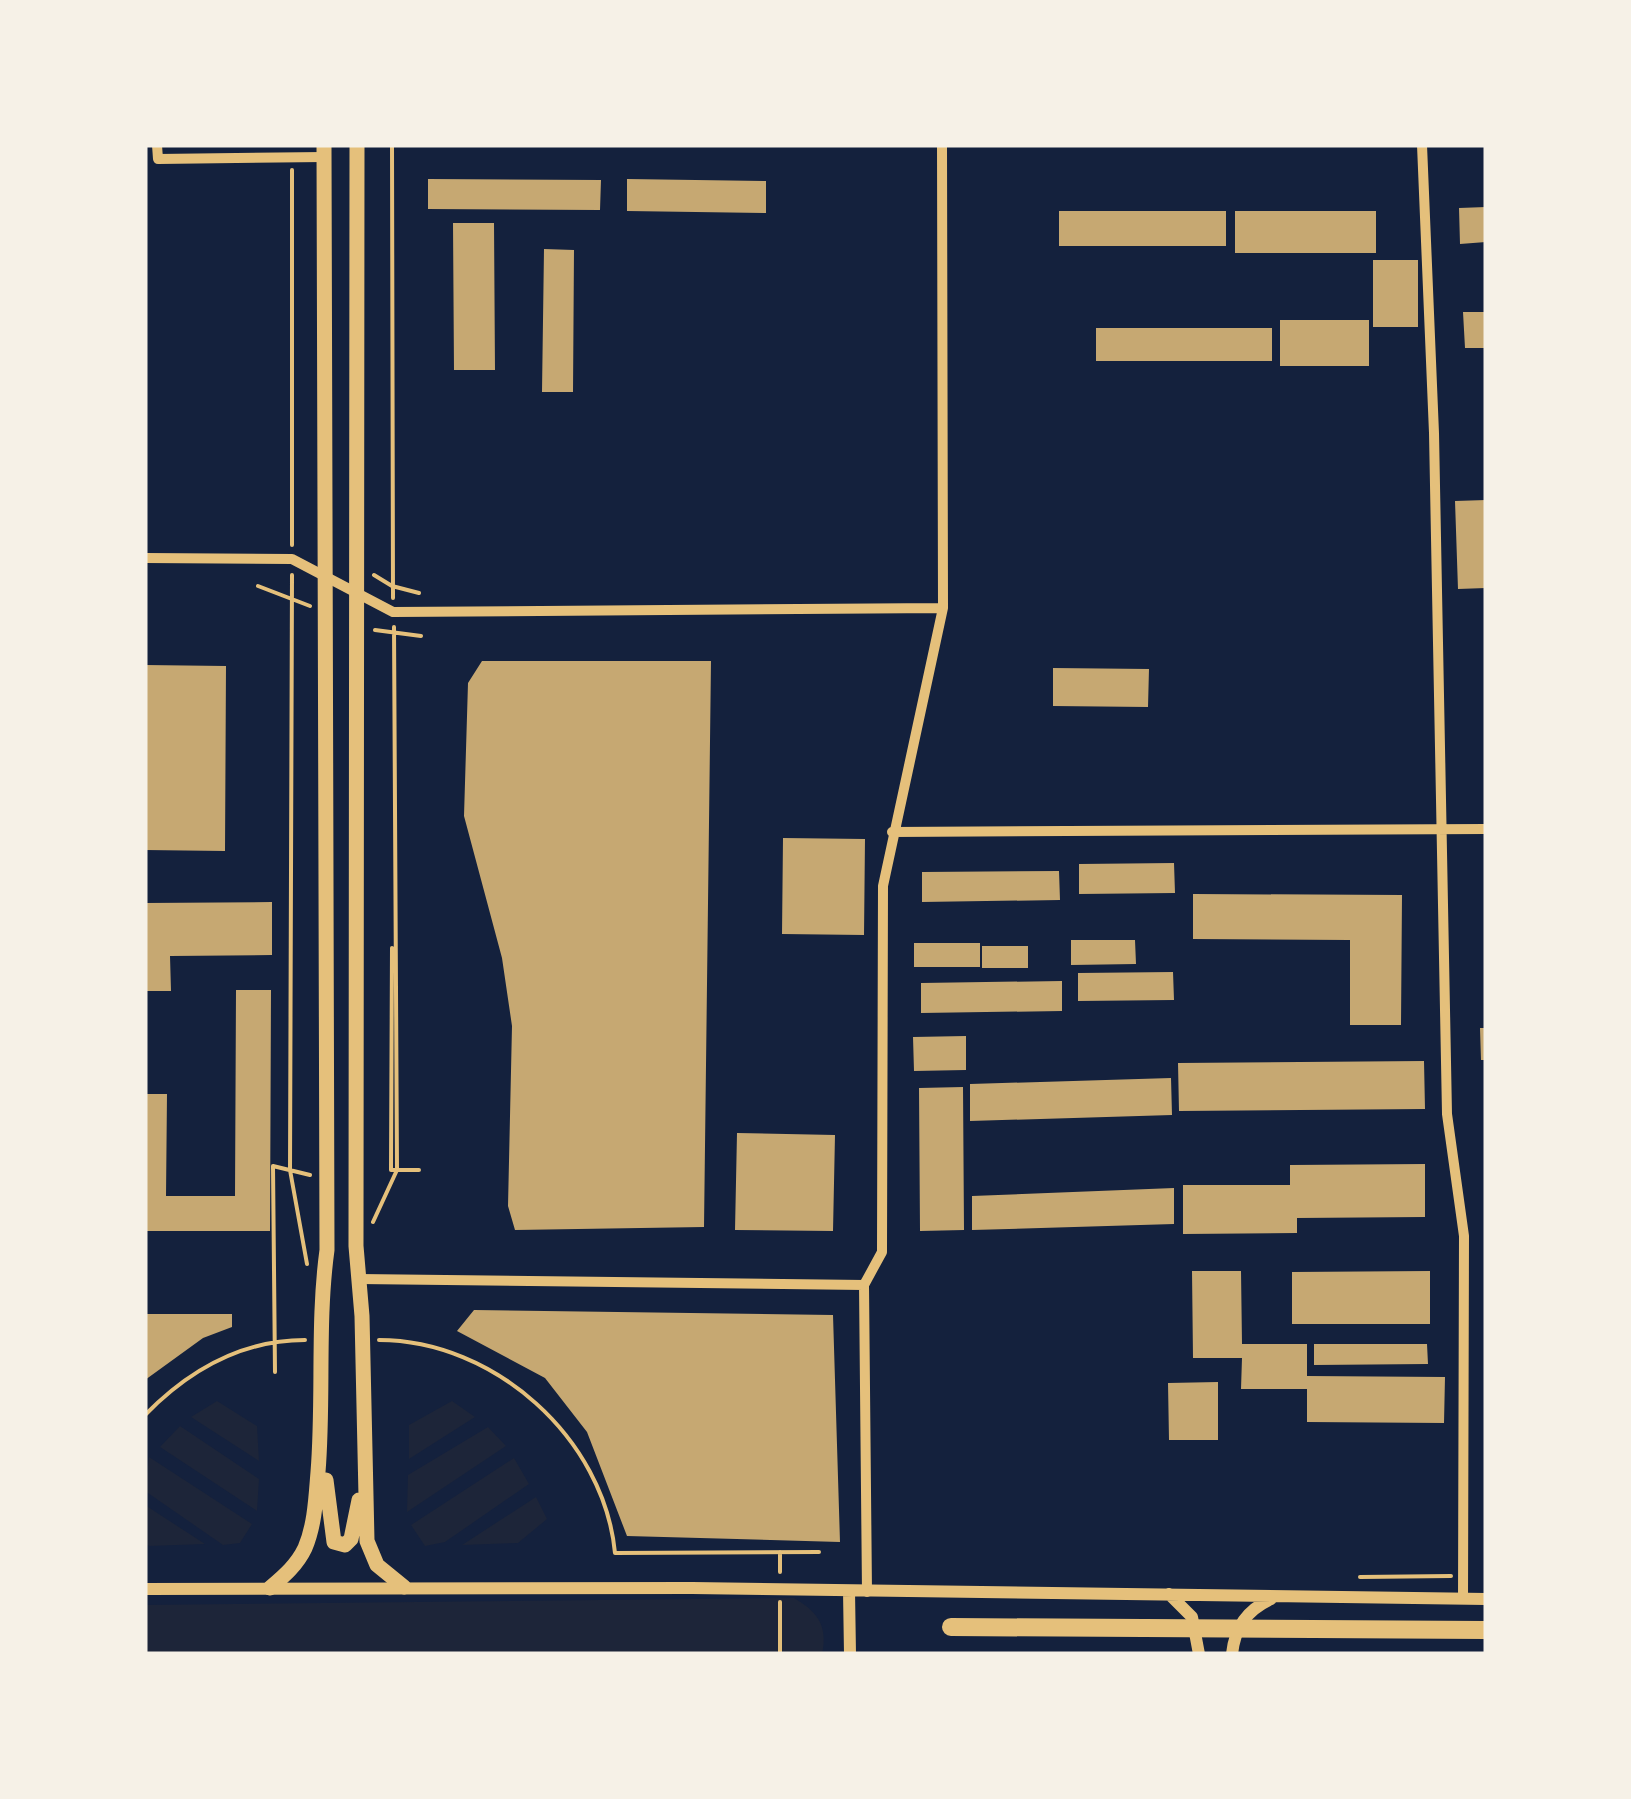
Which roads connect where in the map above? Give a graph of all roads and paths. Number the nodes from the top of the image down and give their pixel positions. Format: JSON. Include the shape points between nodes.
{"nodes":[{"id":1,"x":157,"y":145,"type":"edge"},
{"id":2,"x":357,"y":145,"type":"edge"},
{"id":3,"x":392,"y":145,"type":"edge"},
{"id":4,"x":942,"y":145,"type":"edge"},
{"id":5,"x":1422,"y":145,"type":"edge"},
{"id":6,"x":324,"y":151,"type":"edge"},
{"id":7,"x":292,"y":158,"type":"junction"},
{"id":8,"x":145,"y":558,"type":"edge"},
{"id":9,"x":292,"y":559,"type":"junction"},
{"id":10,"x":327,"y":579,"type":"junction"},
{"id":11,"x":356,"y":593,"type":"junction"},
{"id":12,"x":943,"y":608,"type":"junction"},
{"id":13,"x":393,"y":612,"type":"junction"},
{"id":14,"x":1442,"y":829,"type":"junction"},
{"id":15,"x":1486,"y":829,"type":"edge"},
{"id":16,"x":892,"y":832,"type":"junction"},
{"id":17,"x":392,"y":948,"type":"dead end"},
{"id":18,"x":290,"y":1170,"type":"junction"},
{"id":19,"x":398,"y":1170,"type":"junction"},
{"id":20,"x":420,"y":1170,"type":"dead end"},
{"id":21,"x":316,"y":1176,"type":"dead end"},
{"id":22,"x":373,"y":1223,"type":"dead end"},
{"id":23,"x":326,"y":1266,"type":"junction"},
{"id":24,"x":359,"y":1279,"type":"junction"},
{"id":25,"x":864,"y":1286,"type":"junction"},
{"id":26,"x":274,"y":1340,"type":"junction"},
{"id":27,"x":322,"y":1340,"type":"dead end"},
{"id":28,"x":373,"y":1340,"type":"dead end"},
{"id":29,"x":274,"y":1372,"type":"dead end"},
{"id":30,"x":145,"y":1414,"type":"edge"},
{"id":31,"x":322,"y":1421,"type":"junction"},
{"id":32,"x":363,"y":1466,"type":"junction"},
{"id":33,"x":819,"y":1552,"type":"dead end"},
{"id":34,"x":1463,"y":1576,"type":"junction"},
{"id":35,"x":1360,"y":1577,"type":"dead end"},
{"id":36,"x":404,"y":1587,"type":"junction"},
{"id":37,"x":270,"y":1588,"type":"junction"},
{"id":38,"x":145,"y":1589,"type":"edge"},
{"id":39,"x":850,"y":1590,"type":"junction"},
{"id":40,"x":867,"y":1592,"type":"junction"},
{"id":41,"x":1170,"y":1594,"type":"junction"},
{"id":42,"x":1278,"y":1596,"type":"junction"},
{"id":43,"x":1463,"y":1598,"type":"junction"},
{"id":44,"x":1486,"y":1599,"type":"edge"},
{"id":45,"x":951,"y":1627,"type":"dead end"},
{"id":46,"x":1486,"y":1630,"type":"edge"},
{"id":47,"x":850,"y":1654,"type":"edge"},
{"id":48,"x":1199,"y":1654,"type":"edge"},
{"id":49,"x":1232,"y":1654,"type":"edge"}],
"edges":[{"from":1,"to":7,"type":"street","via":[[158,159]]},
{"from":2,"to":11,"type":"main road"},
{"from":3,"to":13,"type":"path"},
{"from":4,"to":12,"type":"street"},
{"from":5,"to":14,"type":"street"},
{"from":6,"to":7,"type":"street"},
{"from":6,"to":10,"type":"main road"},
{"from":7,"to":9,"type":"path"},
{"from":8,"to":9,"type":"street"},
{"from":9,"to":10,"type":"street"},
{"from":9,"to":18,"type":"path"},
{"from":10,"to":11,"type":"street"},
{"from":10,"to":23,"type":"main road"},
{"from":11,"to":13,"type":"street"},
{"from":11,"to":24,"type":"main road"},
{"from":12,"to":13,"type":"street"},
{"from":12,"to":16,"type":"street"},
{"from":13,"to":19,"type":"path"},
{"from":14,"to":15,"type":"street"},
{"from":14,"to":16,"type":"street"},
{"from":14,"to":34,"type":"street","via":[[1446,1114],[1464,1236]]},
{"from":16,"to":25,"type":"street","via":[[883,886],[882,1252]]},
{"from":17,"to":19,"type":"path","via":[[391,1170]]},
{"from":18,"to":21,"type":"path"},
{"from":18,"to":23,"type":"path","via":[[308,1273]]},
{"from":18,"to":26,"type":"path","via":[[273,1166]]},
{"from":19,"to":20,"type":"path"},
{"from":19,"to":22,"type":"path"},
{"from":23,"to":31,"type":"main road"},
{"from":24,"to":25,"type":"street"},
{"from":24,"to":32,"type":"main road"},
{"from":25,"to":40,"type":"street"},
{"from":26,"to":27,"type":"path"},
{"from":26,"to":29,"type":"path"},
{"from":26,"to":30,"type":"path","via":[[193,1374]]},
{"from":28,"to":33,"type":"path","via":[[421,1343],[484,1368],[534,1399],[583,1458],[609,1511],[615,1552]]},
{"from":31,"to":32,"type":"main road","via":[[334,1542],[345,1545],[351,1538]]},
{"from":31,"to":37,"type":"main road","via":[[306,1546]]},
{"from":32,"to":36,"type":"main road","via":[[367,1542],[385,1574]]},
{"from":34,"to":35,"type":"path"},
{"from":34,"to":43,"type":"street"},
{"from":36,"to":37,"type":"street"},
{"from":36,"to":39,"type":"street"},
{"from":37,"to":38,"type":"street"},
{"from":39,"to":40,"type":"street"},
{"from":39,"to":47,"type":"street"},
{"from":40,"to":41,"type":"street"},
{"from":41,"to":42,"type":"street"},
{"from":41,"to":48,"type":"street","via":[[1192,1617]]},
{"from":42,"to":43,"type":"street"},
{"from":42,"to":49,"type":"street","via":[[1252,1608]]},
{"from":43,"to":44,"type":"street"},
{"from":45,"to":46,"type":"highway"}]}
